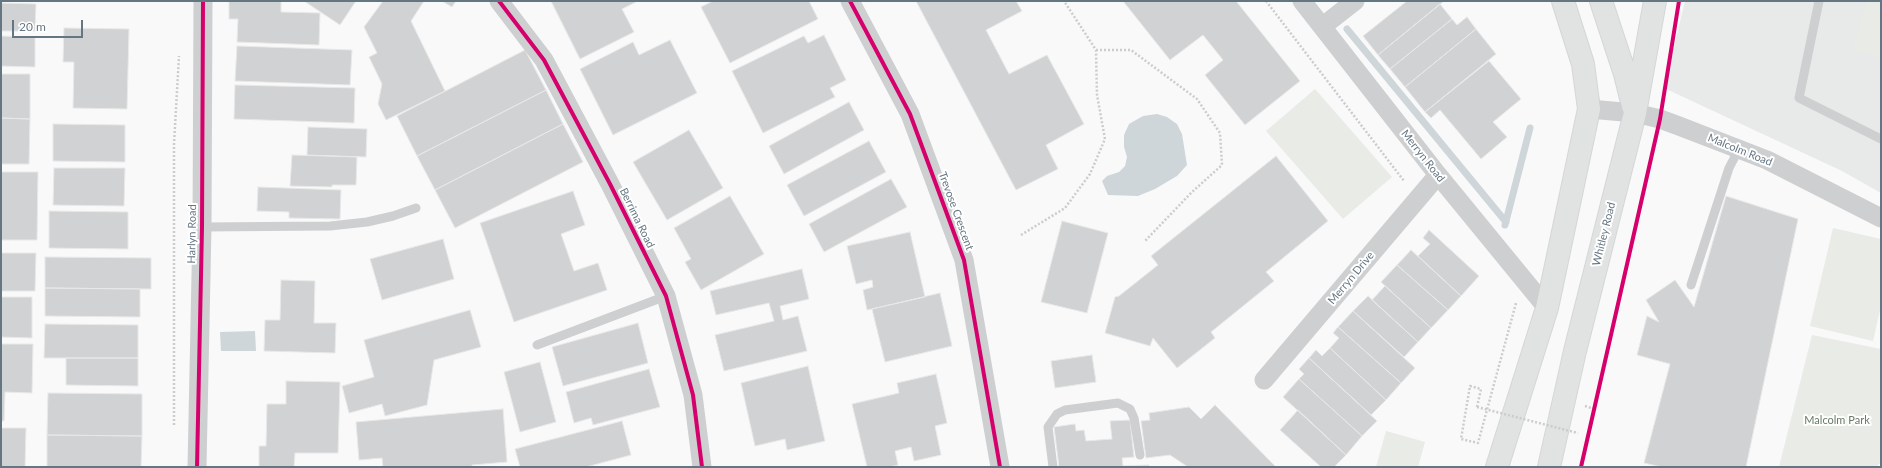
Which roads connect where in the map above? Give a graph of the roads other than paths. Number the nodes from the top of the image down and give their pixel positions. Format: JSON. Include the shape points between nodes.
{"nodes":[{"id":1,"x":202,"y":1,"type":"edge"},
{"id":2,"x":499,"y":1,"type":"edge"},
{"id":3,"x":850,"y":1,"type":"edge"},
{"id":4,"x":1302,"y":1,"type":"edge"},
{"id":5,"x":1355,"y":1,"type":"edge"},
{"id":6,"x":1563,"y":1,"type":"edge"},
{"id":7,"x":1601,"y":1,"type":"edge"},
{"id":8,"x":1655,"y":1,"type":"edge"},
{"id":9,"x":1820,"y":1,"type":"edge"},
{"id":10,"x":1323,"y":26,"type":"junction"},
{"id":11,"x":1590,"y":109,"type":"junction"},
{"id":12,"x":1635,"y":113,"type":"junction"},
{"id":13,"x":1881,"y":139,"type":"edge"},
{"id":14,"x":1739,"y":149,"type":"junction"},
{"id":15,"x":1438,"y":175,"type":"junction"},
{"id":16,"x":416,"y":208,"type":"dead end"},
{"id":17,"x":1881,"y":218,"type":"edge"},
{"id":18,"x":202,"y":227,"type":"junction"},
{"id":19,"x":1691,"y":285,"type":"dead end"},
{"id":20,"x":666,"y":296,"type":"junction"},
{"id":21,"x":1547,"y":308,"type":"junction"},
{"id":22,"x":538,"y":345,"type":"dead end"},
{"id":23,"x":1264,"y":380,"type":"dead end"},
{"id":24,"x":1140,"y":455,"type":"dead end"},
{"id":25,"x":197,"y":467,"type":"edge"},
{"id":26,"x":702,"y":467,"type":"edge"},
{"id":27,"x":1000,"y":467,"type":"edge"},
{"id":28,"x":1053,"y":467,"type":"edge"},
{"id":29,"x":1498,"y":467,"type":"edge"},
{"id":30,"x":1549,"y":467,"type":"edge"}],
"edges":[{"from":1,"to":18,"type":"street","name":"Harlyn Road"},
{"from":2,"to":20,"type":"street","name":"Berrima Road","via":[[544,60]]},
{"from":3,"to":27,"type":"street","name":"Trevose Crescent","via":[[910,114],[964,260]]},
{"from":4,"to":10,"type":"street","name":"Merryn Road"},
{"from":5,"to":10,"type":"street"},
{"from":6,"to":11,"type":"main road","via":[[1583,64]]},
{"from":7,"to":12,"type":"main road"},
{"from":8,"to":12,"type":"main road","name":"Whitley Road"},
{"from":9,"to":13,"type":"lane","via":[[1798,98]]},
{"from":10,"to":15,"type":"street","name":"Merryn Road"},
{"from":11,"to":12,"type":"street","name":"Malcolm Road"},
{"from":11,"to":21,"type":"main road"},
{"from":12,"to":14,"type":"street","name":"Malcolm Road","via":[[1660,119]]},
{"from":12,"to":30,"type":"main road","name":"Whitley Road"},
{"from":14,"to":17,"type":"street","name":"Malcolm Road","via":[[1767,160]]},
{"from":14,"to":19,"type":"lane","via":[[1729,168]]},
{"from":15,"to":21,"type":"street","name":"Merryn Road"},
{"from":15,"to":23,"type":"street","name":"Merryn Drive"},
{"from":16,"to":18,"type":"lane","via":[[367,222],[330,226]]},
{"from":18,"to":25,"type":"street","name":"Harlyn Road"},
{"from":20,"to":22,"type":"lane"},
{"from":20,"to":26,"type":"street","name":"Berrima Road","via":[[693,395]]},
{"from":21,"to":29,"type":"main road"},
{"from":24,"to":28,"type":"lane","via":[[1130,409],[1118,403],[1066,410],[1057,414],[1048,427]]}]}
